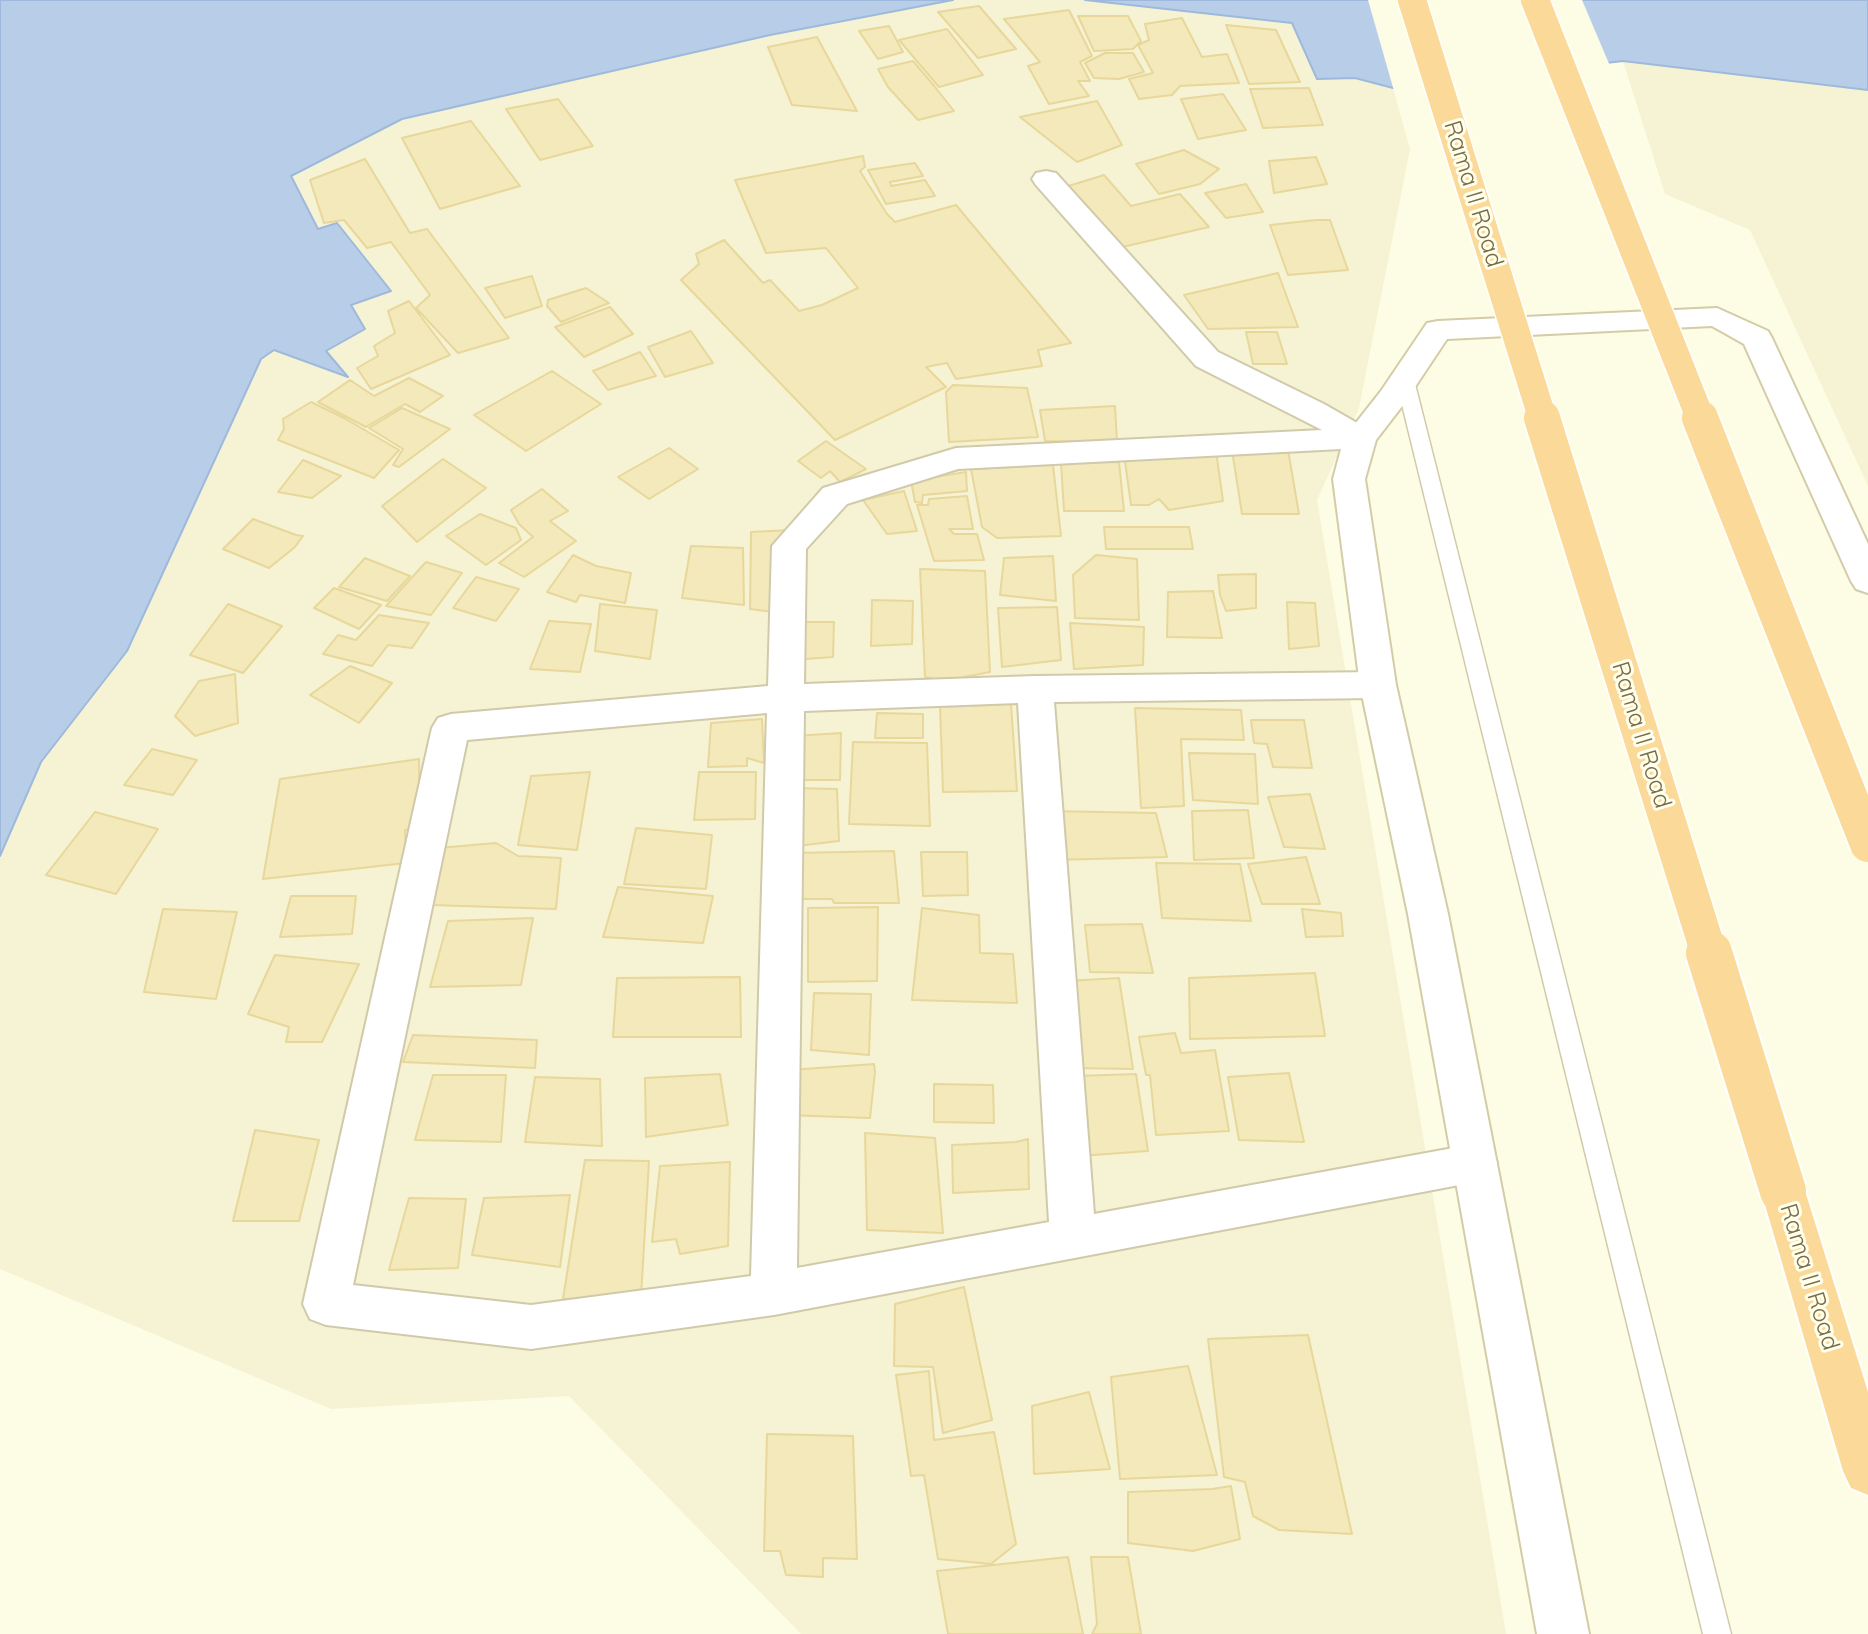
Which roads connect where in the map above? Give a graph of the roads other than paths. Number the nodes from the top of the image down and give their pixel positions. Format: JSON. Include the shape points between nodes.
{"nodes":[{"id":1,"x":1412,"y":0,"type":"edge"},
{"id":2,"x":1535,"y":0,"type":"edge"},
{"id":3,"x":1046,"y":179,"type":"dead end"},
{"id":4,"x":1405,"y":380,"type":"junction"},
{"id":5,"x":1360,"y":438,"type":"junction"},
{"id":6,"x":1868,"y":581,"type":"edge"},
{"id":7,"x":1378,"y":685,"type":"junction"},
{"id":8,"x":1035,"y":689,"type":"junction"},
{"id":9,"x":787,"y":698,"type":"junction"},
{"id":10,"x":1868,"y":844,"type":"edge"},
{"id":11,"x":1475,"y":1163,"type":"junction"},
{"id":12,"x":1073,"y":1239,"type":"junction"},
{"id":13,"x":774,"y":1294,"type":"junction"},
{"id":14,"x":1868,"y":1471,"type":"edge"},
{"id":15,"x":1563,"y":1634,"type":"edge"},
{"id":16,"x":1717,"y":1634,"type":"edge"}],
"edges":[{"from":1,"to":14,"type":"highway","name":"Rama II Road","bridge":true},
{"from":2,"to":10,"type":"highway","bridge":true},
{"from":3,"to":5,"type":"street","via":[[1207,359]]},
{"from":4,"to":5,"type":"street"},
{"from":4,"to":6,"type":"street","via":[[1438,330],[1717,317],[1757,338]]},
{"from":4,"to":16,"type":"lane"},
{"from":5,"to":7,"type":"street","via":[[1349,479]]},
{"from":5,"to":9,"type":"street","via":[[956,459],[835,496],[789,546]]},
{"from":7,"to":8,"type":"street"},
{"from":7,"to":11,"type":"street"},
{"from":8,"to":9,"type":"street"},
{"from":8,"to":12,"type":"street"},
{"from":9,"to":13,"type":"street"},
{"from":9,"to":13,"type":"street","via":[[452,728],[327,1304],[531,1327]]},
{"from":11,"to":12,"type":"street"},
{"from":11,"to":15,"type":"street"},
{"from":12,"to":13,"type":"street"}]}
